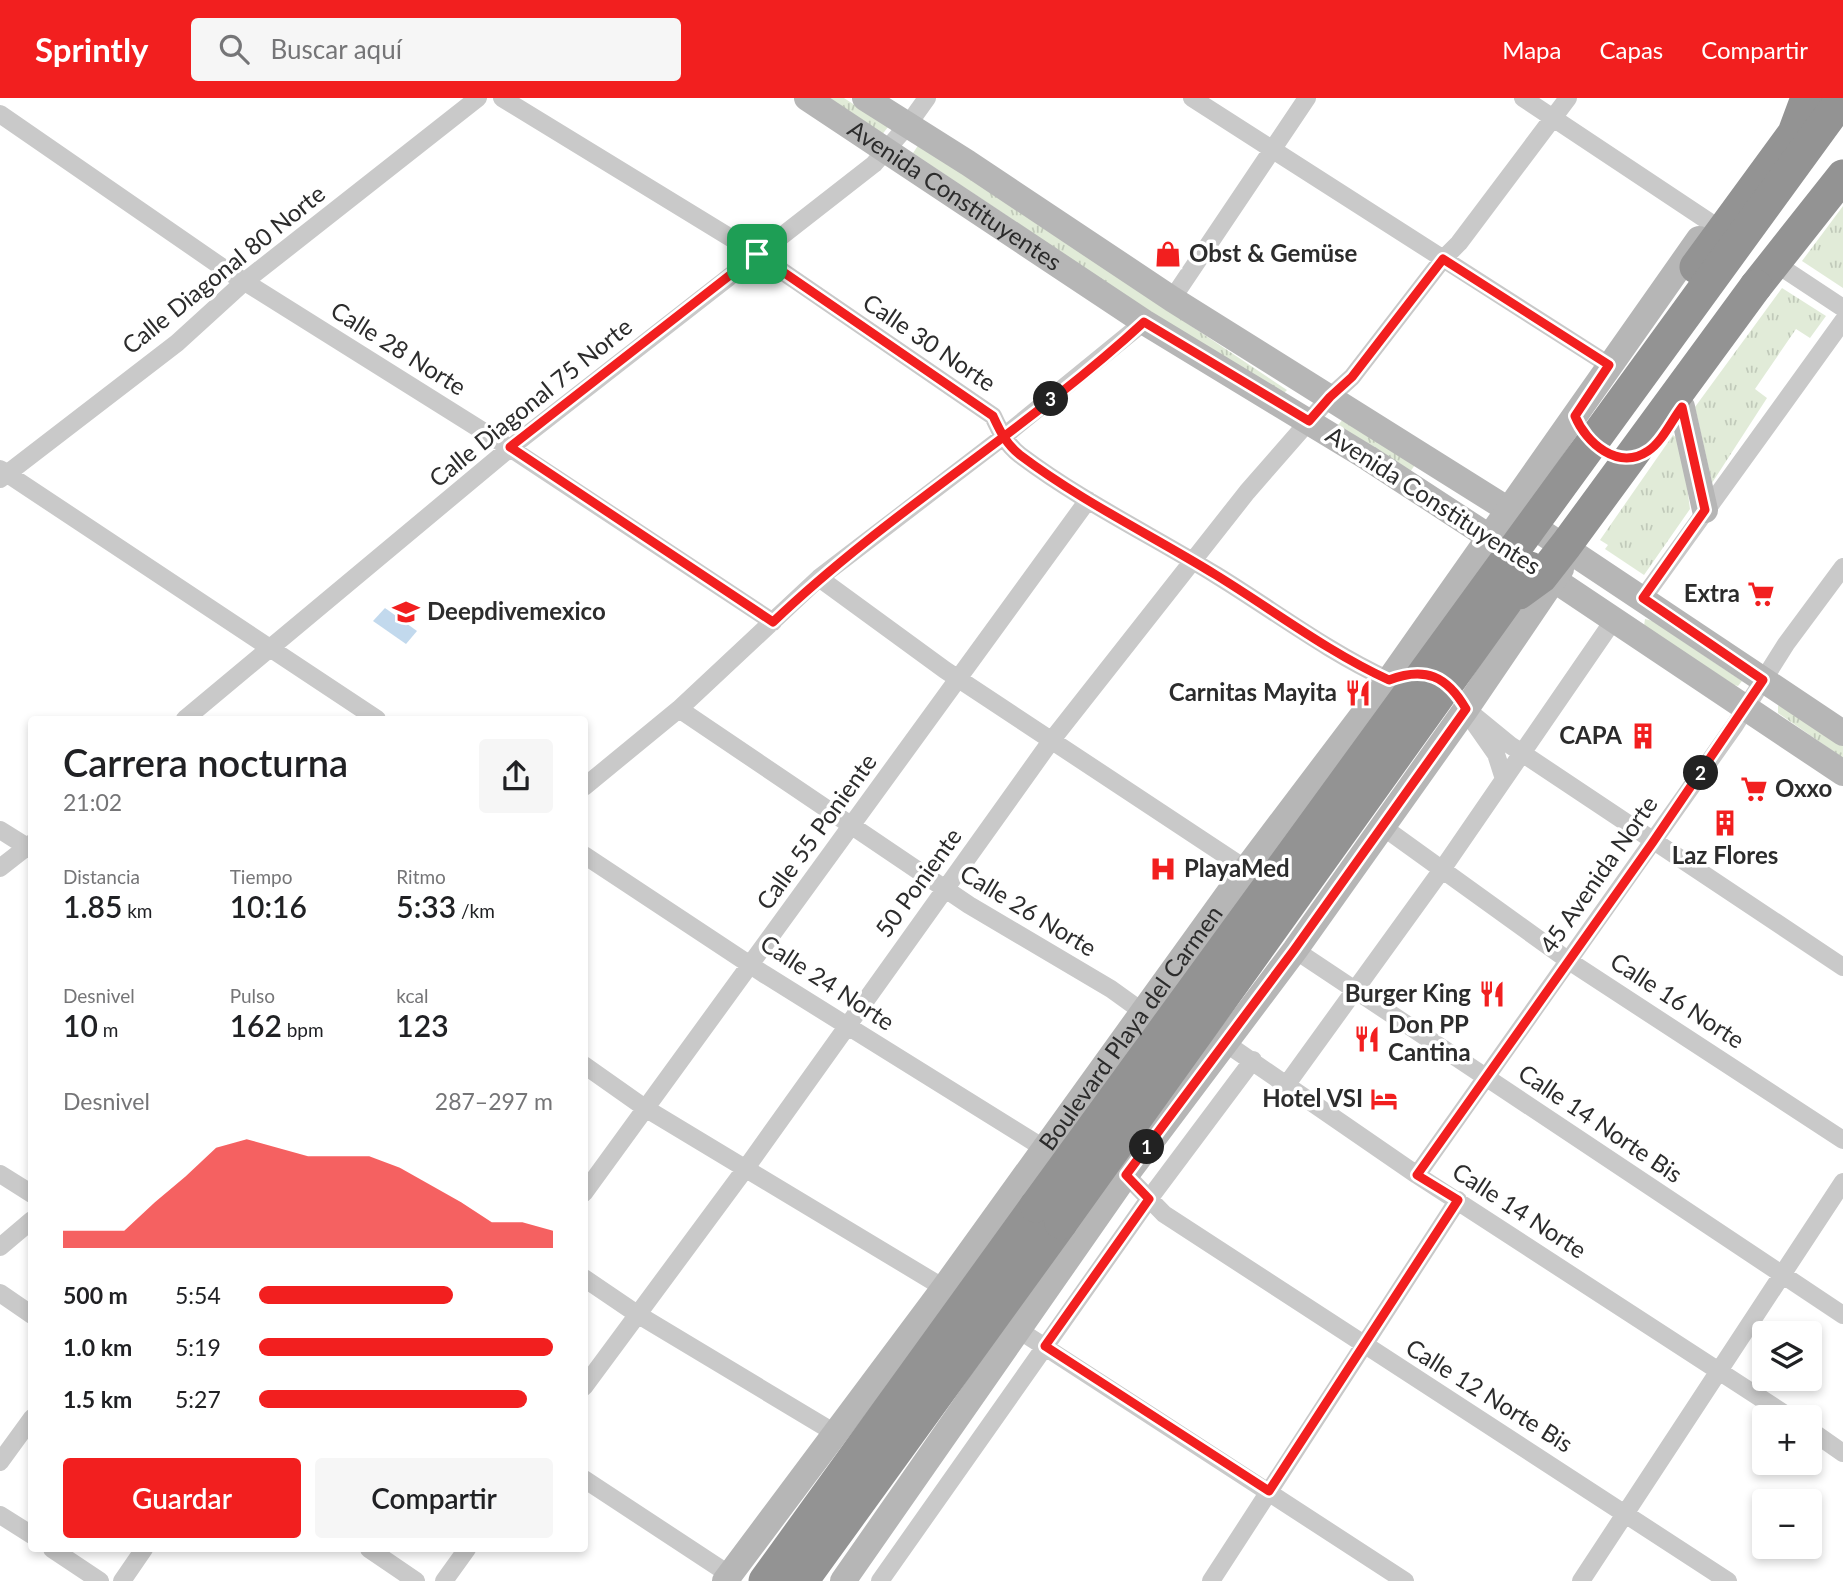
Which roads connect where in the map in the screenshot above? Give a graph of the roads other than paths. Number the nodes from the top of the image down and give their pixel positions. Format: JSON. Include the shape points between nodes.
{"nodes":[{"id":1,"x":478,"y":98,"type":"edge"},
{"id":2,"x":502,"y":98,"type":"edge"},
{"id":3,"x":807,"y":98,"type":"edge"},
{"id":4,"x":865,"y":98,"type":"edge"},
{"id":5,"x":927,"y":98,"type":"edge"},
{"id":6,"x":1192,"y":98,"type":"edge"},
{"id":7,"x":1307,"y":98,"type":"edge"},
{"id":8,"x":1523,"y":98,"type":"edge"},
{"id":9,"x":1568,"y":98,"type":"edge"},
{"id":10,"x":1806,"y":98,"type":"edge"},
{"id":11,"x":1843,"y":98,"type":"edge"},
{"id":12,"x":0,"y":114,"type":"edge"},
{"id":13,"x":1554,"y":118,"type":"junction"},
{"id":14,"x":907,"y":126,"type":"junction"},
{"id":15,"x":1843,"y":135,"type":"edge"},
{"id":16,"x":886,"y":149,"type":"junction"},
{"id":17,"x":1271,"y":150,"type":"junction"},
{"id":18,"x":1843,"y":176,"type":"edge"},
{"id":19,"x":1843,"y":193,"type":"edge"},
{"id":20,"x":1711,"y":223,"type":"junction"},
{"id":21,"x":757,"y":254,"type":"junction"},
{"id":22,"x":1443,"y":259,"type":"junction"},
{"id":23,"x":1787,"y":271,"type":"junction"},
{"id":24,"x":244,"y":282,"type":"junction"},
{"id":25,"x":1172,"y":299,"type":"junction"},
{"id":26,"x":1843,"y":309,"type":"edge"},
{"id":27,"x":1843,"y":321,"type":"edge"},
{"id":28,"x":1144,"y":322,"type":"junction"},
{"id":29,"x":1609,"y":365,"type":"junction"},
{"id":30,"x":1330,"y":397,"type":"junction"},
{"id":31,"x":1682,"y":407,"type":"junction"},
{"id":32,"x":1575,"y":416,"type":"junction"},
{"id":33,"x":1309,"y":421,"type":"junction"},
{"id":34,"x":1003,"y":437,"type":"junction"},
{"id":35,"x":510,"y":447,"type":"junction"},
{"id":36,"x":1651,"y":449,"type":"junction"},
{"id":37,"x":2,"y":474,"type":"edge"},
{"id":38,"x":1088,"y":500,"type":"junction"},
{"id":39,"x":1507,"y":509,"type":"junction"},
{"id":40,"x":1705,"y":510,"type":"junction"},
{"id":41,"x":1489,"y":536,"type":"junction"},
{"id":42,"x":1572,"y":554,"type":"junction"},
{"id":43,"x":1192,"y":561,"type":"junction"},
{"id":44,"x":1843,"y":567,"type":"edge"},
{"id":45,"x":819,"y":578,"type":"junction"},
{"id":46,"x":1554,"y":579,"type":"junction"},
{"id":47,"x":1643,"y":598,"type":"junction"},
{"id":48,"x":1505,"y":602,"type":"junction"},
{"id":49,"x":1470,"y":609,"type":"junction"},
{"id":50,"x":1615,"y":618,"type":"junction"},
{"id":51,"x":773,"y":622,"type":"junction"},
{"id":52,"x":271,"y":650,"type":"junction"},
{"id":53,"x":959,"y":679,"type":"junction"},
{"id":54,"x":1389,"y":680,"type":"junction"},
{"id":55,"x":1763,"y":680,"type":"junction"},
{"id":56,"x":1746,"y":707,"type":"junction"},
{"id":57,"x":679,"y":709,"type":"junction"},
{"id":58,"x":1466,"y":709,"type":"junction"},
{"id":59,"x":189,"y":716,"type":"edge"},
{"id":60,"x":372,"y":716,"type":"edge"},
{"id":61,"x":1843,"y":733,"type":"edge"},
{"id":62,"x":1051,"y":741,"type":"junction"},
{"id":63,"x":1522,"y":752,"type":"junction"},
{"id":64,"x":1843,"y":773,"type":"edge"},
{"id":65,"x":1504,"y":779,"type":"junction"},
{"id":66,"x":588,"y":784,"type":"edge"},
{"id":67,"x":852,"y":826,"type":"junction"},
{"id":68,"x":1383,"y":827,"type":"junction"},
{"id":69,"x":0,"y":830,"type":"edge"},
{"id":70,"x":1653,"y":842,"type":"junction"},
{"id":71,"x":28,"y":846,"type":"edge"},
{"id":72,"x":28,"y":848,"type":"edge"},
{"id":73,"x":588,"y":858,"type":"edge"},
{"id":74,"x":0,"y":869,"type":"edge"},
{"id":75,"x":1246,"y":869,"type":"junction"},
{"id":76,"x":1441,"y":871,"type":"junction"},
{"id":77,"x":945,"y":889,"type":"junction"},
{"id":78,"x":1294,"y":950,"type":"junction"},
{"id":79,"x":1569,"y":961,"type":"junction"},
{"id":80,"x":751,"y":965,"type":"junction"},
{"id":81,"x":1843,"y":967,"type":"edge"},
{"id":82,"x":1355,"y":990,"type":"junction"},
{"id":83,"x":1143,"y":1012,"type":"junction"},
{"id":84,"x":846,"y":1025,"type":"junction"},
{"id":85,"x":1224,"y":1042,"type":"junction"},
{"id":86,"x":1253,"y":1060,"type":"junction"},
{"id":87,"x":588,"y":1068,"type":"edge"},
{"id":88,"x":1486,"y":1077,"type":"junction"},
{"id":89,"x":1287,"y":1084,"type":"junction"},
{"id":90,"x":645,"y":1108,"type":"junction"},
{"id":91,"x":1843,"y":1140,"type":"edge"},
{"id":92,"x":1045,"y":1149,"type":"junction"},
{"id":93,"x":746,"y":1168,"type":"junction"},
{"id":94,"x":0,"y":1174,"type":"edge"},
{"id":95,"x":1126,"y":1175,"type":"junction"},
{"id":96,"x":1417,"y":1175,"type":"junction"},
{"id":97,"x":1843,"y":1182,"type":"edge"},
{"id":98,"x":588,"y":1187,"type":"edge"},
{"id":99,"x":28,"y":1192,"type":"edge"},
{"id":100,"x":1149,"y":1199,"type":"junction"},
{"id":101,"x":1458,"y":1200,"type":"junction"},
{"id":102,"x":1049,"y":1214,"type":"junction"},
{"id":103,"x":28,"y":1223,"type":"edge"},
{"id":104,"x":0,"y":1247,"type":"edge"},
{"id":105,"x":1783,"y":1275,"type":"junction"},
{"id":106,"x":588,"y":1281,"type":"edge"},
{"id":107,"x":944,"y":1288,"type":"junction"},
{"id":108,"x":0,"y":1293,"type":"edge"},
{"id":109,"x":28,"y":1312,"type":"edge"},
{"id":110,"x":637,"y":1314,"type":"junction"},
{"id":111,"x":1843,"y":1315,"type":"edge"},
{"id":112,"x":1018,"y":1327,"type":"junction"},
{"id":113,"x":1045,"y":1346,"type":"junction"},
{"id":114,"x":1363,"y":1346,"type":"junction"},
{"id":115,"x":1721,"y":1370,"type":"junction"},
{"id":116,"x":588,"y":1381,"type":"edge"},
{"id":117,"x":1772,"y":1405,"type":"edge"},
{"id":118,"x":28,"y":1424,"type":"edge"},
{"id":119,"x":835,"y":1433,"type":"junction"},
{"id":120,"x":1822,"y":1438,"type":"edge"},
{"id":121,"x":1843,"y":1453,"type":"edge"},
{"id":122,"x":0,"y":1462,"type":"edge"},
{"id":123,"x":588,"y":1482,"type":"edge"},
{"id":124,"x":1269,"y":1491,"type":"junction"},
{"id":125,"x":1626,"y":1512,"type":"junction"},
{"id":126,"x":0,"y":1514,"type":"edge"},
{"id":127,"x":28,"y":1532,"type":"edge"},
{"id":128,"x":800,"y":1532,"type":"junction"},
{"id":129,"x":836,"y":1534,"type":"junction"},
{"id":130,"x":56,"y":1552,"type":"edge"},
{"id":131,"x":142,"y":1552,"type":"edge"},
{"id":132,"x":373,"y":1552,"type":"edge"},
{"id":133,"x":465,"y":1552,"type":"edge"},
{"id":134,"x":735,"y":1579,"type":"edge"},
{"id":135,"x":100,"y":1581,"type":"edge"},
{"id":136,"x":122,"y":1581,"type":"edge"},
{"id":137,"x":416,"y":1581,"type":"edge"},
{"id":138,"x":444,"y":1581,"type":"edge"},
{"id":139,"x":765,"y":1581,"type":"edge"},
{"id":140,"x":802,"y":1581,"type":"edge"},
{"id":141,"x":813,"y":1581,"type":"edge"},
{"id":142,"x":843,"y":1581,"type":"edge"},
{"id":143,"x":880,"y":1581,"type":"edge"},
{"id":144,"x":1211,"y":1581,"type":"edge"},
{"id":145,"x":1405,"y":1581,"type":"edge"},
{"id":146,"x":1581,"y":1581,"type":"edge"},
{"id":147,"x":1728,"y":1581,"type":"edge"}],
"edges":[{"from":1,"to":24,"type":"street","name":"Calle Diagonal 80 Norte"},
{"from":2,"to":21,"type":"street","name":"Calle 30 Norte"},
{"from":3,"to":16,"type":"main road","name":"Avenida Constituyentes"},
{"from":4,"to":14,"type":"main road","name":"Avenida Constituyentes"},
{"from":5,"to":14,"type":"street","name":"Calle Diagonal 75 Norte"},
{"from":6,"to":17,"type":"street"},
{"from":7,"to":17,"type":"street"},
{"from":8,"to":13,"type":"street"},
{"from":9,"to":13,"type":"street","name":"50 Poniente"},
{"from":10,"to":20,"type":"main road","name":"Boulevard Playa del Carmen"},
{"from":10,"to":49,"type":"highway","bridge":true,"via":[[1794,133],[1508,530]]},
{"from":11,"to":49,"type":"highway","bridge":true},
{"from":12,"to":24,"type":"street","name":"Calle 28 Norte"},
{"from":13,"to":20,"type":"street"},
{"from":13,"to":22,"type":"street","name":"50 Poniente"},
{"from":14,"to":16,"type":"street","name":"Calle Diagonal 75 Norte"},
{"from":14,"to":25,"type":"main road","name":"Avenida Constituyentes"},
{"from":15,"to":48,"type":"highway","bridge":true},
{"from":16,"to":21,"type":"street","name":"Calle Diagonal 75 Norte"},
{"from":16,"to":28,"type":"main road","name":"Avenida Constituyentes"},
{"from":17,"to":22,"type":"street"},
{"from":17,"to":25,"type":"street"},
{"from":18,"to":48,"type":"highway","bridge":true,"via":[[1541,577]]},
{"from":19,"to":23,"type":"main road"},
{"from":20,"to":29,"type":"main road","name":"Boulevard Playa del Carmen"},
{"from":21,"to":34,"type":"street","name":"Calle 30 Norte","via":[[993,416]]},
{"from":21,"to":35,"type":"street","name":"Calle Diagonal 75 Norte"},
{"from":22,"to":29,"type":"street"},
{"from":22,"to":30,"type":"street","name":"50 Poniente","via":[[1352,377]]},
{"from":23,"to":26,"type":"street"},
{"from":23,"to":31,"type":"main road"},
{"from":24,"to":35,"type":"street","name":"Calle 28 Norte"},
{"from":24,"to":37,"type":"street","name":"Calle Diagonal 80 Norte","via":[[177,343]]},
{"from":25,"to":30,"type":"main road","name":"Avenida Constituyentes"},
{"from":27,"to":40,"type":"street"},
{"from":28,"to":33,"type":"main road","name":"Avenida Constituyentes"},
{"from":28,"to":34,"type":"street"},
{"from":29,"to":32,"type":"main road","name":"Boulevard Playa del Carmen"},
{"from":30,"to":33,"type":"street","name":"50 Poniente"},
{"from":30,"to":39,"type":"main road","name":"Avenida Constituyentes"},
{"from":31,"to":36,"type":"main road"},
{"from":31,"to":40,"type":"main road"},
{"from":32,"to":36,"type":"main road","via":[[1588,441],[1610,454],[1639,456]]},
{"from":32,"to":39,"type":"main road","name":"Boulevard Playa del Carmen"},
{"from":33,"to":41,"type":"main road","name":"Avenida Constituyentes"},
{"from":33,"to":43,"type":"street","name":"50 Poniente"},
{"from":34,"to":38,"type":"street","name":"Calle 30 Norte","via":[[1018,453]]},
{"from":34,"to":45,"type":"street"},
{"from":35,"to":51,"type":"street","name":"Calle 28 Norte"},
{"from":35,"to":52,"type":"street","name":"Calle Diagonal 75 Norte"},
{"from":36,"to":42,"type":"main road"},
{"from":37,"to":52,"type":"street"},
{"from":38,"to":43,"type":"street","name":"Calle 30 Norte"},
{"from":38,"to":53,"type":"street","name":"Calle 55 Poniente"},
{"from":39,"to":41,"type":"main road","name":"Boulevard Playa del Carmen"},
{"from":39,"to":42,"type":"main road","name":"Avenida Constituyentes"},
{"from":40,"to":47,"type":"street"},
{"from":41,"to":46,"type":"main road","name":"Avenida Constituyentes"},
{"from":41,"to":54,"type":"main road","name":"Boulevard Playa del Carmen"},
{"from":42,"to":46,"type":"main road"},
{"from":42,"to":47,"type":"main road","name":"Avenida Constituyentes"},
{"from":43,"to":54,"type":"street","name":"Calle 30 Norte","via":[[1358,666]]},
{"from":43,"to":62,"type":"street","name":"50 Poniente"},
{"from":44,"to":55,"type":"street","name":"45 Avenida Norte"},
{"from":45,"to":51,"type":"street"},
{"from":45,"to":53,"type":"street"},
{"from":46,"to":50,"type":"main road","name":"Avenida Constituyentes"},
{"from":46,"to":58,"type":"main road"},
{"from":47,"to":55,"type":"main road","name":"Avenida Constituyentes"},
{"from":48,"to":102,"type":"highway","bridge":true},
{"from":49,"to":102,"type":"highway","bridge":true},
{"from":50,"to":56,"type":"main road","name":"Avenida Constituyentes"},
{"from":50,"to":63,"type":"street"},
{"from":51,"to":57,"type":"street"},
{"from":52,"to":59,"type":"street","name":"Calle Diagonal 75 Norte"},
{"from":52,"to":60,"type":"street"},
{"from":53,"to":62,"type":"street"},
{"from":53,"to":67,"type":"street","name":"Calle 55 Poniente"},
{"from":54,"to":58,"type":"main road","via":[[1421,672],[1437,678],[1451,687]]},
{"from":54,"to":75,"type":"main road","name":"Boulevard Playa del Carmen"},
{"from":55,"to":56,"type":"street","name":"45 Avenida Norte"},
{"from":55,"to":61,"type":"main road","name":"Avenida Constituyentes"},
{"from":56,"to":64,"type":"main road","name":"Avenida Constituyentes"},
{"from":56,"to":70,"type":"street","name":"45 Avenida Norte"},
{"from":57,"to":66,"type":"street"},
{"from":57,"to":67,"type":"street","name":"Calle 26 Norte"},
{"from":58,"to":63,"type":"street"},
{"from":58,"to":65,"type":"street","via":[[1496,754]]},
{"from":58,"to":68,"type":"main road"},
{"from":62,"to":75,"type":"street"},
{"from":62,"to":77,"type":"street","name":"50 Poniente"},
{"from":63,"to":65,"type":"street"},
{"from":63,"to":70,"type":"street"},
{"from":65,"to":76,"type":"street"},
{"from":67,"to":77,"type":"street","name":"Calle 26 Norte"},
{"from":67,"to":80,"type":"street","name":"Calle 55 Poniente"},
{"from":68,"to":76,"type":"street","name":"Calle 16 Norte"},
{"from":68,"to":78,"type":"main road"},
{"from":69,"to":71,"type":"street"},
{"from":70,"to":79,"type":"street","name":"45 Avenida Norte"},
{"from":70,"to":81,"type":"street"},
{"from":72,"to":74,"type":"street"},
{"from":73,"to":80,"type":"street","name":"Calle 24 Norte"},
{"from":75,"to":83,"type":"main road","name":"Boulevard Playa del Carmen"},
{"from":76,"to":79,"type":"street","name":"Calle 16 Norte"},
{"from":76,"to":82,"type":"street"},
{"from":77,"to":83,"type":"street","name":"Calle 26 Norte"},
{"from":77,"to":84,"type":"street","name":"50 Poniente"},
{"from":78,"to":82,"type":"street","name":"Calle 14 Norte Bis"},
{"from":78,"to":85,"type":"main road"},
{"from":79,"to":88,"type":"street","name":"45 Avenida Norte"},
{"from":79,"to":91,"type":"street","name":"Calle 16 Norte"},
{"from":80,"to":84,"type":"street","name":"Calle 24 Norte"},
{"from":80,"to":90,"type":"street","name":"Calle 55 Poniente"},
{"from":82,"to":88,"type":"street","name":"Calle 14 Norte Bis"},
{"from":82,"to":89,"type":"street"},
{"from":83,"to":92,"type":"main road","name":"Boulevard Playa del Carmen"},
{"from":84,"to":92,"type":"street","name":"Calle 24 Norte"},
{"from":84,"to":93,"type":"street","name":"50 Poniente"},
{"from":85,"to":86,"type":"street","name":"Calle 14 Norte"},
{"from":85,"to":95,"type":"main road"},
{"from":86,"to":89,"type":"street","name":"Calle 14 Norte"},
{"from":86,"to":100,"type":"street"},
{"from":87,"to":90,"type":"street"},
{"from":88,"to":96,"type":"street","name":"45 Avenida Norte"},
{"from":88,"to":105,"type":"street","name":"Calle 14 Norte Bis"},
{"from":89,"to":96,"type":"street","name":"Calle 14 Norte"},
{"from":90,"to":93,"type":"street"},
{"from":90,"to":98,"type":"street","name":"Calle 55 Poniente"},
{"from":92,"to":107,"type":"main road","name":"Boulevard Playa del Carmen"},
{"from":93,"to":107,"type":"street"},
{"from":93,"to":110,"type":"street","name":"50 Poniente"},
{"from":94,"to":99,"type":"street"},
{"from":95,"to":100,"type":"street","name":"Calle 12 Norte Bis"},
{"from":95,"to":112,"type":"main road"},
{"from":96,"to":101,"type":"street","name":"Calle 14 Norte"},
{"from":97,"to":105,"type":"street"},
{"from":100,"to":113,"type":"street"},
{"from":100,"to":114,"type":"street","name":"Calle 12 Norte Bis","via":[[1164,1214]]},
{"from":101,"to":114,"type":"street"},
{"from":101,"to":115,"type":"street","name":"Calle 14 Norte"},
{"from":102,"to":128,"type":"highway"},
{"from":102,"to":129,"type":"highway"},
{"from":103,"to":104,"type":"street"},
{"from":105,"to":111,"type":"street","name":"Calle 14 Norte Bis"},
{"from":105,"to":115,"type":"street"},
{"from":106,"to":110,"type":"street"},
{"from":107,"to":119,"type":"main road","name":"Boulevard Playa del Carmen"},
{"from":108,"to":109,"type":"street"},
{"from":110,"to":116,"type":"street","name":"50 Poniente"},
{"from":110,"to":119,"type":"street"},
{"from":112,"to":113,"type":"street"},
{"from":112,"to":142,"type":"main road"},
{"from":113,"to":124,"type":"street"},
{"from":113,"to":143,"type":"street"},
{"from":114,"to":124,"type":"street"},
{"from":114,"to":125,"type":"street","name":"Calle 12 Norte Bis"},
{"from":115,"to":117,"type":"street","name":"Calle 14 Norte"},
{"from":115,"to":125,"type":"street"},
{"from":118,"to":122,"type":"street"},
{"from":119,"to":134,"type":"main road","name":"Boulevard Playa del Carmen"},
{"from":120,"to":121,"type":"street"},
{"from":123,"to":134,"type":"street"},
{"from":124,"to":144,"type":"street"},
{"from":124,"to":145,"type":"street"},
{"from":125,"to":146,"type":"street"},
{"from":125,"to":147,"type":"street","name":"Calle 12 Norte Bis"},
{"from":126,"to":127,"type":"street"},
{"from":128,"to":134,"type":"highway"},
{"from":128,"to":139,"type":"highway"},
{"from":129,"to":140,"type":"highway"},
{"from":129,"to":141,"type":"highway"},
{"from":130,"to":135,"type":"street"},
{"from":131,"to":136,"type":"street"},
{"from":132,"to":137,"type":"street"},
{"from":133,"to":138,"type":"street"}]}
